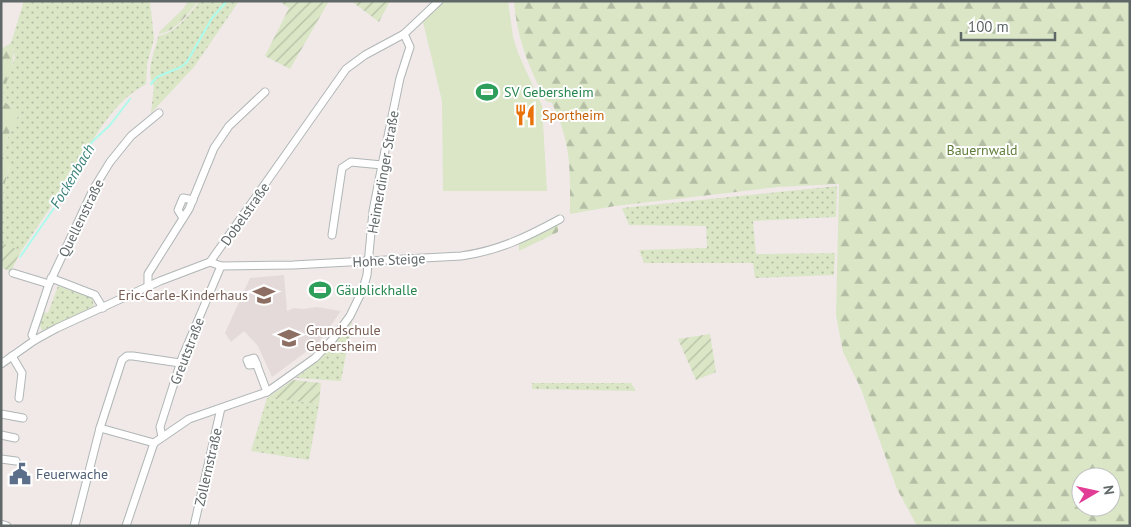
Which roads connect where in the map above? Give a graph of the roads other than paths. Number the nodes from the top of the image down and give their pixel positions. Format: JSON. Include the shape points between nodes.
{"nodes":[{"id":1,"x":439,"y":1,"type":"edge"},
{"id":2,"x":404,"y":34,"type":"junction"},
{"id":3,"x":265,"y":92,"type":"dead end"},
{"id":4,"x":159,"y":113,"type":"dead end"},
{"id":5,"x":382,"y":165,"type":"junction"},
{"id":6,"x":560,"y":220,"type":"dead end"},
{"id":7,"x":332,"y":235,"type":"dead end"},
{"id":8,"x":369,"y":261,"type":"junction"},
{"id":9,"x":210,"y":262,"type":"junction"},
{"id":10,"x":221,"y":266,"type":"junction"},
{"id":11,"x":13,"y":273,"type":"dead end"},
{"id":12,"x":50,"y":281,"type":"junction"},
{"id":13,"x":148,"y":286,"type":"junction"},
{"id":14,"x":103,"y":308,"type":"junction"},
{"id":15,"x":34,"y":340,"type":"junction"},
{"id":16,"x":12,"y":356,"type":"junction"},
{"id":17,"x":180,"y":363,"type":"junction"},
{"id":18,"x":1,"y":364,"type":"edge"},
{"id":19,"x":257,"y":364,"type":"dead end"},
{"id":20,"x":267,"y":392,"type":"junction"},
{"id":21,"x":19,"y":398,"type":"dead end"},
{"id":22,"x":221,"y":408,"type":"junction"},
{"id":23,"x":1,"y":414,"type":"edge"},
{"id":24,"x":22,"y":418,"type":"dead end"},
{"id":25,"x":100,"y":428,"type":"junction"},
{"id":26,"x":1,"y":435,"type":"edge"},
{"id":27,"x":162,"y":437,"type":"junction"},
{"id":28,"x":15,"y":438,"type":"dead end"},
{"id":29,"x":154,"y":443,"type":"junction"},
{"id":30,"x":1,"y":459,"type":"edge"},
{"id":31,"x":16,"y":461,"type":"dead end"},
{"id":32,"x":1,"y":524,"type":"edge"},
{"id":33,"x":7,"y":526,"type":"edge"},
{"id":34,"x":75,"y":526,"type":"edge"},
{"id":35,"x":126,"y":526,"type":"edge"},
{"id":36,"x":194,"y":526,"type":"edge"}],
"edges":[{"from":1,"to":2,"type":"street","name":"Dobelstraße"},
{"from":2,"to":5,"type":"street","name":"Heimerdinger Straße","via":[[410,47],[400,78]]},
{"from":2,"to":9,"type":"street","name":"Dobelstraße","via":[[346,69]]},
{"from":3,"to":13,"type":"street","via":[[224,133],[214,148],[192,200],[183,198],[178,210],[183,218],[148,274]]},
{"from":4,"to":12,"type":"street","name":"Quellenstraße","via":[[131,136],[110,162],[94,188]]},
{"from":5,"to":7,"type":"street","via":[[350,162],[342,168]]},
{"from":5,"to":8,"type":"street","name":"Heimerdinger Straße","via":[[373,211]]},
{"from":6,"to":8,"type":"street","name":"Hohe Steige","via":[[517,242],[485,253]]},
{"from":8,"to":10,"type":"street","name":"Hohe Steige"},
{"from":8,"to":20,"type":"street","name":"Heimerdinger Straße","via":[[363,289],[350,316],[333,339],[315,358]]},
{"from":9,"to":10,"type":"street","name":"Hohe Steige"},
{"from":9,"to":13,"type":"street"},
{"from":10,"to":17,"type":"street","name":"Greutstraße"},
{"from":11,"to":12,"type":"street"},
{"from":12,"to":14,"type":"street","via":[[95,295]]},
{"from":12,"to":15,"type":"street","name":"Quellenstraße","via":[[32,335]]},
{"from":13,"to":14,"type":"street"},
{"from":14,"to":15,"type":"street"},
{"from":15,"to":16,"type":"street"},
{"from":16,"to":18,"type":"street"},
{"from":16,"to":21,"type":"street","via":[[22,373]]},
{"from":17,"to":25,"type":"street","via":[[127,356],[122,360]]},
{"from":17,"to":27,"type":"street","name":"Greutstraße","via":[[160,427]]},
{"from":19,"to":20,"type":"street"},
{"from":20,"to":22,"type":"street","name":"Heimerdinger Straße"},
{"from":22,"to":27,"type":"street","name":"Heimerdinger Straße","via":[[189,419]]},
{"from":22,"to":36,"type":"street","name":"Zollernstraße"},
{"from":23,"to":24,"type":"street"},
{"from":25,"to":29,"type":"street"},
{"from":25,"to":34,"type":"street"},
{"from":26,"to":28,"type":"street"},
{"from":27,"to":29,"type":"street","name":"Heimerdinger Straße"},
{"from":29,"to":35,"type":"street"},
{"from":30,"to":31,"type":"street"},
{"from":32,"to":33,"type":"street"}]}
